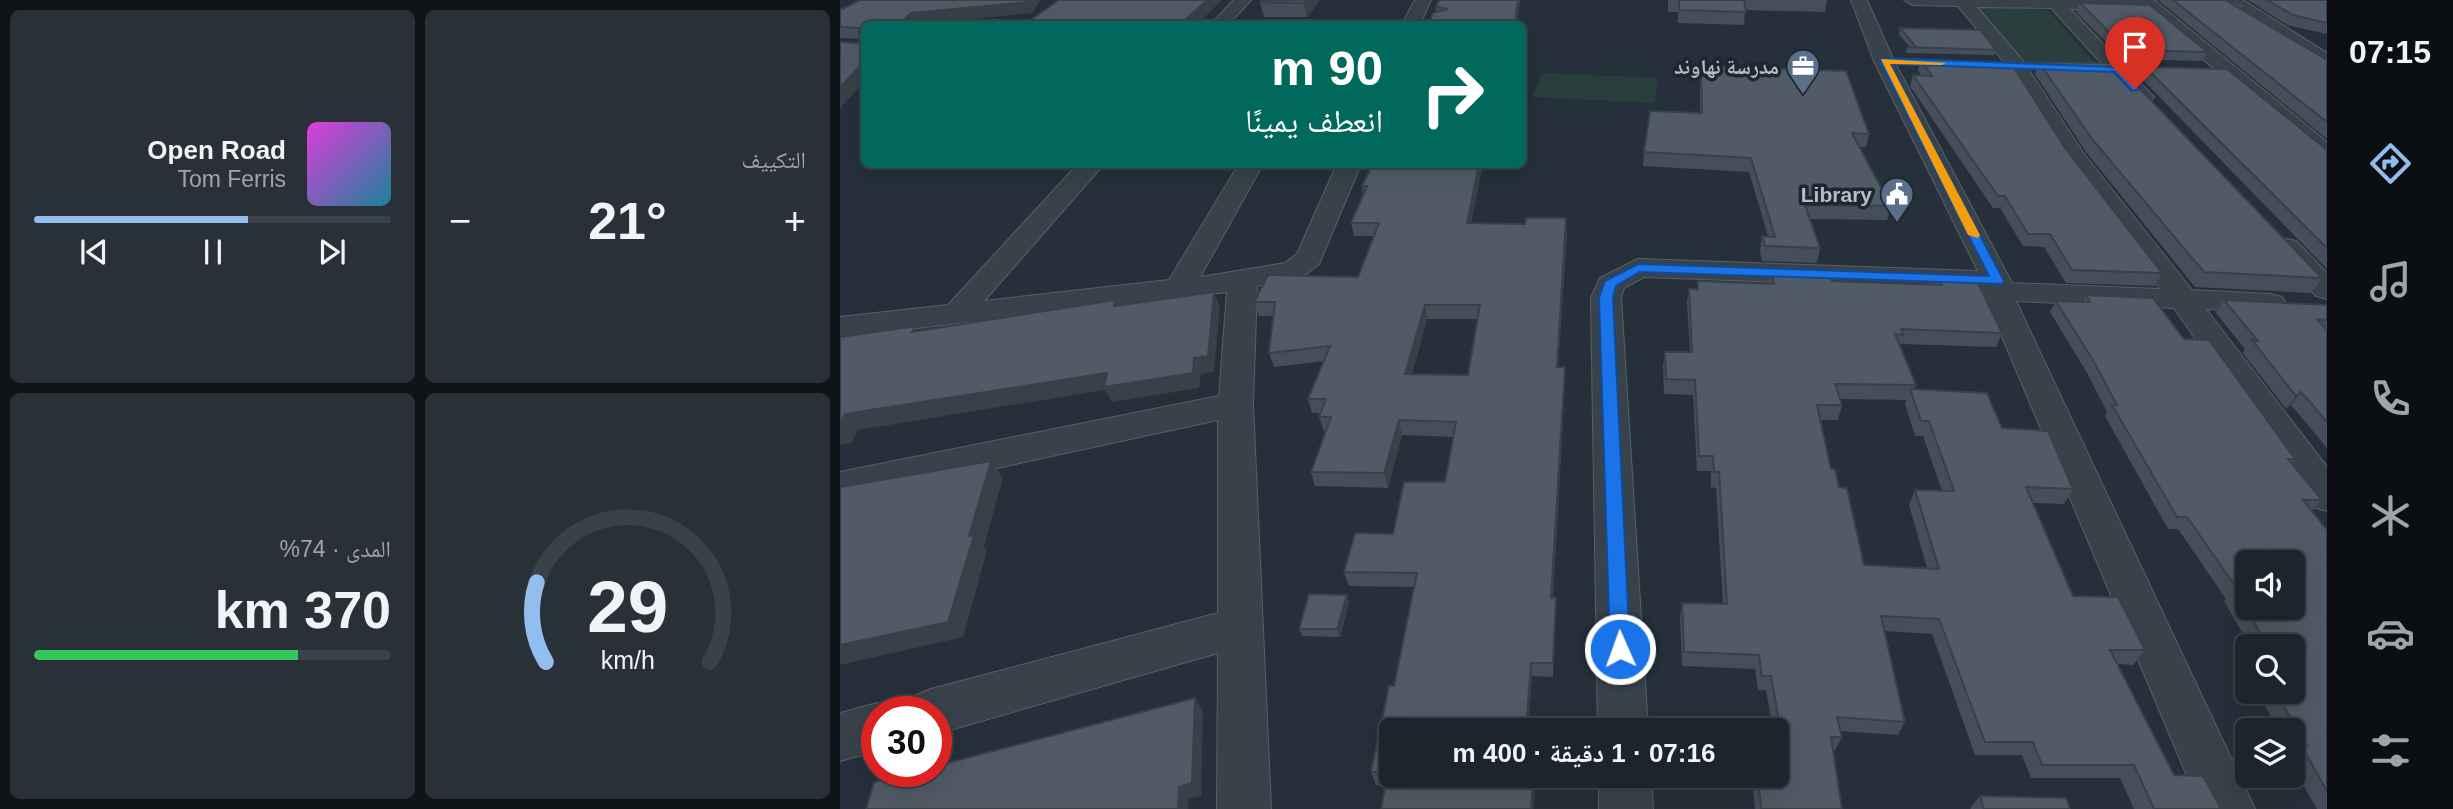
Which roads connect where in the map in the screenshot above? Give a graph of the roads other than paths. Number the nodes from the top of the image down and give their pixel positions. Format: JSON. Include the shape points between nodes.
{"nodes":[{"id":1,"x":1243,"y":0,"type":"edge"},
{"id":2,"x":1423,"y":0,"type":"edge"},
{"id":3,"x":1859,"y":0,"type":"edge"},
{"id":4,"x":1912,"y":0,"type":"edge"},
{"id":5,"x":2231,"y":0,"type":"edge"},
{"id":6,"x":1963,"y":1,"type":"edge"},
{"id":7,"x":2054,"y":2,"type":"edge"},
{"id":8,"x":2149,"y":3,"type":"edge"},
{"id":9,"x":1223,"y":21,"type":"edge"},
{"id":10,"x":1412,"y":21,"type":"edge"},
{"id":11,"x":2278,"y":30,"type":"junction"},
{"id":12,"x":2327,"y":42,"type":"edge"},
{"id":13,"x":2327,"y":62,"type":"edge"},
{"id":14,"x":2091,"y":68,"type":"edge"},
{"id":15,"x":2116,"y":69,"type":"junction"},
{"id":16,"x":2142,"y":70,"type":"dead end"},
{"id":17,"x":2193,"y":71,"type":"edge"},
{"id":18,"x":2231,"y":71,"type":"junction"},
{"id":19,"x":2154,"y":109,"type":"edge"},
{"id":20,"x":2327,"y":153,"type":"edge"},
{"id":21,"x":1088,"y":168,"type":"edge"},
{"id":22,"x":1249,"y":168,"type":"edge"},
{"id":23,"x":1347,"y":168,"type":"edge"},
{"id":24,"x":2270,"y":230,"type":"edge"},
{"id":25,"x":1242,"y":281,"type":"junction"},
{"id":26,"x":1997,"y":286,"type":"junction"},
{"id":27,"x":1180,"y":287,"type":"junction"},
{"id":28,"x":2327,"y":290,"type":"edge"},
{"id":29,"x":2182,"y":298,"type":"junction"},
{"id":30,"x":2327,"y":306,"type":"edge"},
{"id":31,"x":959,"y":311,"type":"junction"},
{"id":32,"x":840,"y":327,"type":"edge"},
{"id":33,"x":1236,"y":404,"type":"junction"},
{"id":34,"x":840,"y":487,"type":"edge"},
{"id":35,"x":2327,"y":496,"type":"edge"},
{"id":36,"x":1241,"y":627,"type":"junction"},
{"id":37,"x":952,"y":706,"type":"edge"},
{"id":38,"x":1623,"y":718,"type":"edge"},
{"id":39,"x":861,"y":731,"type":"edge"},
{"id":40,"x":840,"y":737,"type":"edge"},
{"id":41,"x":1625,"y":788,"type":"edge"},
{"id":42,"x":1244,"y":809,"type":"edge"},
{"id":43,"x":1626,"y":809,"type":"edge"},
{"id":44,"x":2228,"y":809,"type":"edge"}],
"edges":[{"from":1,"to":9,"type":"street"},
{"from":2,"to":10,"type":"street"},
{"from":3,"to":26,"type":"street","via":[[1898,61]]},
{"from":4,"to":6,"type":"street"},
{"from":5,"to":11,"type":"street"},
{"from":6,"to":7,"type":"street"},
{"from":6,"to":29,"type":"street","via":[[2016,65],[2074,159]]},
{"from":7,"to":8,"type":"street"},
{"from":7,"to":15,"type":"street"},
{"from":8,"to":18,"type":"street"},
{"from":11,"to":12,"type":"street"},
{"from":11,"to":13,"type":"street"},
{"from":14,"to":15,"type":"street"},
{"from":15,"to":16,"type":"street"},
{"from":15,"to":19,"type":"street"},
{"from":17,"to":18,"type":"street"},
{"from":18,"to":20,"type":"street"},
{"from":21,"to":31,"type":"street"},
{"from":22,"to":27,"type":"street"},
{"from":23,"to":25,"type":"street","via":[[1310,258],[1295,269]]},
{"from":24,"to":28,"type":"street"},
{"from":25,"to":27,"type":"street"},
{"from":25,"to":33,"type":"street"},
{"from":26,"to":29,"type":"street"},
{"from":26,"to":38,"type":"street","via":[[1638,268],[1610,284],[1606,298]]},
{"from":26,"to":44,"type":"street"},
{"from":27,"to":31,"type":"street"},
{"from":29,"to":30,"type":"street"},
{"from":29,"to":35,"type":"street"},
{"from":31,"to":32,"type":"street"},
{"from":33,"to":34,"type":"street"},
{"from":33,"to":36,"type":"street"},
{"from":36,"to":37,"type":"street"},
{"from":36,"to":42,"type":"street"},
{"from":39,"to":40,"type":"street"},
{"from":41,"to":43,"type":"street"}]}
